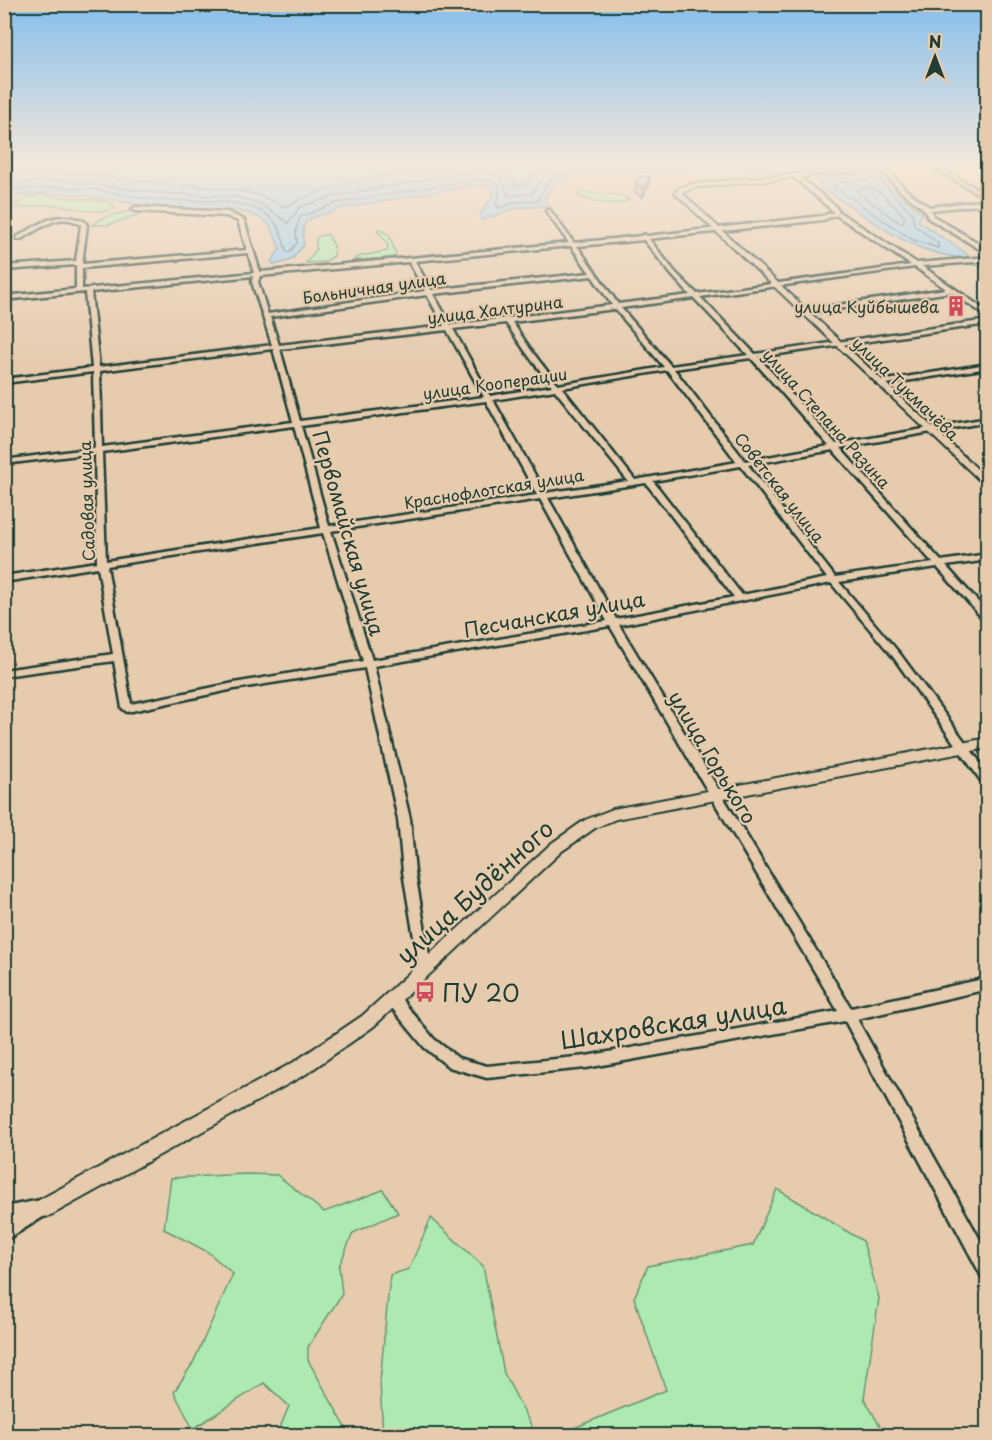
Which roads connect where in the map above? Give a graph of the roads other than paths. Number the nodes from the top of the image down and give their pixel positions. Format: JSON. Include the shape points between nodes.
{"nodes":[{"id":1,"x":30,"y":231,"type":"edge"},
{"id":2,"x":83,"y":231,"type":"edge"},
{"id":3,"x":245,"y":231,"type":"edge"},
{"id":4,"x":564,"y":231,"type":"edge"},
{"id":5,"x":713,"y":231,"type":"edge"},
{"id":6,"x":716,"y":231,"type":"edge"},
{"id":7,"x":865,"y":231,"type":"edge"},
{"id":8,"x":953,"y":231,"type":"edge"},
{"id":9,"x":644,"y":236,"type":"junction"},
{"id":10,"x":20,"y":238,"type":"dead end"},
{"id":11,"x":572,"y":243,"type":"junction"},
{"id":12,"x":251,"y":251,"type":"junction"},
{"id":13,"x":987,"y":252,"type":"edge"},
{"id":14,"x":987,"y":259,"type":"edge"},
{"id":15,"x":411,"y":260,"type":"junction"},
{"id":16,"x":79,"y":264,"type":"junction"},
{"id":17,"x":916,"y":265,"type":"junction"},
{"id":18,"x":4,"y":268,"type":"edge"},
{"id":19,"x":257,"y":274,"type":"junction"},
{"id":20,"x":594,"y":274,"type":"junction"},
{"id":21,"x":774,"y":286,"type":"junction"},
{"id":22,"x":84,"y":290,"type":"junction"},
{"id":23,"x":952,"y":290,"type":"junction"},
{"id":24,"x":428,"y":292,"type":"junction"},
{"id":25,"x":695,"y":297,"type":"junction"},
{"id":26,"x":4,"y":298,"type":"edge"},
{"id":27,"x":617,"y":307,"type":"junction"},
{"id":28,"x":804,"y":312,"type":"junction"},
{"id":29,"x":987,"y":315,"type":"edge"},
{"id":30,"x":266,"y":316,"type":"junction"},
{"id":31,"x":508,"y":321,"type":"junction"},
{"id":32,"x":987,"y":322,"type":"edge"},
{"id":33,"x":448,"y":328,"type":"junction"},
{"id":34,"x":838,"y":344,"type":"junction"},
{"id":35,"x":276,"y":347,"type":"junction"},
{"id":36,"x":753,"y":356,"type":"junction"},
{"id":37,"x":987,"y":366,"type":"edge"},
{"id":38,"x":669,"y":368,"type":"junction"},
{"id":39,"x":96,"y":369,"type":"junction"},
{"id":40,"x":4,"y":381,"type":"edge"},
{"id":41,"x":880,"y":383,"type":"junction"},
{"id":42,"x":558,"y":388,"type":"junction"},
{"id":43,"x":487,"y":399,"type":"junction"},
{"id":44,"x":987,"y":420,"type":"edge"},
{"id":45,"x":298,"y":424,"type":"junction"},
{"id":46,"x":928,"y":430,"type":"junction"},
{"id":47,"x":835,"y":447,"type":"junction"},
{"id":48,"x":99,"y":448,"type":"junction"},
{"id":49,"x":4,"y":462,"type":"edge"},
{"id":50,"x":742,"y":462,"type":"junction"},
{"id":51,"x":648,"y":480,"type":"junction"},
{"id":52,"x":633,"y":482,"type":"junction"},
{"id":53,"x":987,"y":485,"type":"edge"},
{"id":54,"x":542,"y":496,"type":"junction"},
{"id":55,"x":326,"y":530,"type":"junction"},
{"id":56,"x":987,"y":557,"type":"edge"},
{"id":57,"x":102,"y":564,"type":"junction"},
{"id":58,"x":941,"y":564,"type":"junction"},
{"id":59,"x":4,"y":579,"type":"edge"},
{"id":60,"x":833,"y":580,"type":"junction"},
{"id":61,"x":740,"y":598,"type":"junction"},
{"id":62,"x":987,"y":619,"type":"edge"},
{"id":63,"x":612,"y":623,"type":"junction"},
{"id":64,"x":117,"y":657,"type":"junction"},
{"id":65,"x":369,"y":665,"type":"junction"},
{"id":66,"x":4,"y":673,"type":"edge"},
{"id":67,"x":127,"y":708,"type":"joint"},
{"id":68,"x":987,"y":743,"type":"edge"},
{"id":69,"x":963,"y":748,"type":"junction"},
{"id":70,"x":987,"y":782,"type":"edge"},
{"id":71,"x":714,"y":795,"type":"junction"},
{"id":72,"x":425,"y":967,"type":"junction"},
{"id":73,"x":987,"y":983,"type":"edge"},
{"id":74,"x":392,"y":998,"type":"junction"},
{"id":75,"x":848,"y":1015,"type":"junction"},
{"id":76,"x":46,"y":1208,"type":"joint"},
{"id":77,"x":6,"y":1231,"type":"edge"},
{"id":78,"x":987,"y":1271,"type":"edge"}],
"edges":[{"from":1,"to":10,"type":"street","name":"Садовая улица"},
{"from":2,"to":16,"type":"street","name":"Садовая улица"},
{"from":3,"to":12,"type":"street","name":"Первомайская улица"},
{"from":4,"to":11,"type":"street","name":"Советская улица"},
{"from":5,"to":9,"type":"street"},
{"from":6,"to":21,"type":"street","name":"улица Тукмачёва"},
{"from":7,"to":17,"type":"street"},
{"from":8,"to":13,"type":"street"},
{"from":9,"to":11,"type":"street"},
{"from":9,"to":25,"type":"street","name":"улица Степана Разина"},
{"from":11,"to":15,"type":"street"},
{"from":11,"to":20,"type":"street","name":"Советская улица"},
{"from":12,"to":16,"type":"street"},
{"from":12,"to":19,"type":"street","name":"Первомайская улица"},
{"from":14,"to":17,"type":"street","name":"улица Халтурина"},
{"from":15,"to":19,"type":"street"},
{"from":15,"to":24,"type":"street","name":"улица Горького"},
{"from":16,"to":18,"type":"street"},
{"from":16,"to":22,"type":"street","name":"Садовая улица"},
{"from":17,"to":21,"type":"street","name":"улица Халтурина"},
{"from":17,"to":23,"type":"street"},
{"from":19,"to":22,"type":"street"},
{"from":19,"to":30,"type":"street","name":"Первомайская улица","via":[[255,282]]},
{"from":20,"to":24,"type":"street","name":"Больничная улица"},
{"from":20,"to":27,"type":"street","name":"Советская улица"},
{"from":21,"to":25,"type":"street","name":"улица Халтурина"},
{"from":21,"to":28,"type":"street","name":"улица Тукмачёва"},
{"from":22,"to":26,"type":"street"},
{"from":22,"to":39,"type":"street","name":"Садовая улица"},
{"from":23,"to":28,"type":"street"},
{"from":23,"to":29,"type":"street"},
{"from":24,"to":30,"type":"street","name":"Больничная улица"},
{"from":24,"to":33,"type":"street","name":"улица Горького"},
{"from":25,"to":27,"type":"street","name":"улица Халтурина"},
{"from":25,"to":36,"type":"street","name":"улица Степана Разина"},
{"from":27,"to":31,"type":"street","name":"улица Халтурина"},
{"from":27,"to":38,"type":"street","name":"Советская улица"},
{"from":28,"to":34,"type":"street","name":"улица Тукмачёва"},
{"from":30,"to":35,"type":"street","name":"Первомайская улица"},
{"from":31,"to":33,"type":"street","name":"улица Халтурина"},
{"from":31,"to":42,"type":"street"},
{"from":32,"to":34,"type":"street","name":"улица Кооперации"},
{"from":33,"to":35,"type":"street","name":"улица Халтурина"},
{"from":33,"to":43,"type":"street","name":"улица Горького"},
{"from":34,"to":36,"type":"street","name":"улица Кооперации"},
{"from":34,"to":41,"type":"street","name":"улица Тукмачёва"},
{"from":35,"to":39,"type":"street","name":"улица Халтурина"},
{"from":35,"to":45,"type":"street","name":"Первомайская улица"},
{"from":36,"to":38,"type":"street","name":"улица Кооперации"},
{"from":36,"to":47,"type":"street","name":"улица Степана Разина"},
{"from":37,"to":41,"type":"street"},
{"from":38,"to":42,"type":"street","name":"улица Кооперации"},
{"from":38,"to":50,"type":"street","name":"Советская улица"},
{"from":39,"to":40,"type":"street","name":"улица Халтурина"},
{"from":39,"to":48,"type":"street","name":"Садовая улица"},
{"from":41,"to":46,"type":"street","name":"улица Тукмачёва"},
{"from":42,"to":43,"type":"street","name":"улица Кооперации"},
{"from":42,"to":52,"type":"street"},
{"from":43,"to":45,"type":"street","name":"улица Кооперации"},
{"from":43,"to":54,"type":"street","name":"улица Горького"},
{"from":44,"to":46,"type":"street","name":"Краснофлотская улица"},
{"from":45,"to":48,"type":"street","name":"улица Кооперации"},
{"from":45,"to":55,"type":"street","name":"Первомайская улица"},
{"from":46,"to":47,"type":"street","name":"Краснофлотская улица"},
{"from":46,"to":53,"type":"street","name":"улица Тукмачёва"},
{"from":47,"to":50,"type":"street","name":"Краснофлотская улица"},
{"from":47,"to":58,"type":"street","name":"улица Степана Разина"},
{"from":48,"to":49,"type":"street","name":"улица Кооперации"},
{"from":48,"to":57,"type":"street","name":"Садовая улица"},
{"from":50,"to":51,"type":"street","name":"Краснофлотская улица"},
{"from":50,"to":60,"type":"street","name":"Советская улица"},
{"from":51,"to":52,"type":"street","name":"Краснофлотская улица"},
{"from":51,"to":61,"type":"street"},
{"from":52,"to":54,"type":"street","name":"Краснофлотская улица"},
{"from":54,"to":55,"type":"street","name":"Краснофлотская улица"},
{"from":54,"to":63,"type":"street","name":"улица Горького"},
{"from":55,"to":57,"type":"street","name":"Краснофлотская улица"},
{"from":55,"to":65,"type":"street","name":"Первомайская улица"},
{"from":56,"to":58,"type":"street","name":"Песчанская улица"},
{"from":57,"to":59,"type":"street","name":"Краснофлотская улица"},
{"from":57,"to":64,"type":"street","name":"Садовая улица"},
{"from":58,"to":60,"type":"street","name":"Песчанская улица"},
{"from":58,"to":62,"type":"street","name":"улица Степана Разина"},
{"from":60,"to":61,"type":"street","name":"Песчанская улица"},
{"from":60,"to":69,"type":"street","name":"Советская улица","via":[[897,656]]},
{"from":61,"to":63,"type":"street","name":"Песчанская улица"},
{"from":63,"to":65,"type":"street","name":"Песчанская улица"},
{"from":63,"to":71,"type":"street","name":"улица Горького"},
{"from":64,"to":66,"type":"street"},
{"from":64,"to":67,"type":"street","name":"Садовая улица"},
{"from":65,"to":67,"type":"street","name":"Песчанская улица"},
{"from":65,"to":72,"type":"street","name":"Первомайская улица","via":[[404,819]]},
{"from":68,"to":69,"type":"street","name":"улица Будённого"},
{"from":69,"to":70,"type":"street","name":"Советская улица"},
{"from":69,"to":71,"type":"street","name":"улица Будённого"},
{"from":71,"to":72,"type":"street","name":"улица Будённого","via":[[613,814],[590,824],[557,847]]},
{"from":71,"to":75,"type":"street","name":"улица Горького"},
{"from":72,"to":74,"type":"street","name":"улица Будённого"},
{"from":73,"to":75,"type":"street","name":"Шахровская улица"},
{"from":74,"to":75,"type":"street","name":"Шахровская улица","via":[[429,1043],[454,1063],[487,1072],[586,1062]]},
{"from":74,"to":76,"type":"street","name":"улица Будённого","via":[[368,1021],[300,1068]]},
{"from":75,"to":78,"type":"street","name":"улица Горького"},
{"from":76,"to":77,"type":"street"}]}
